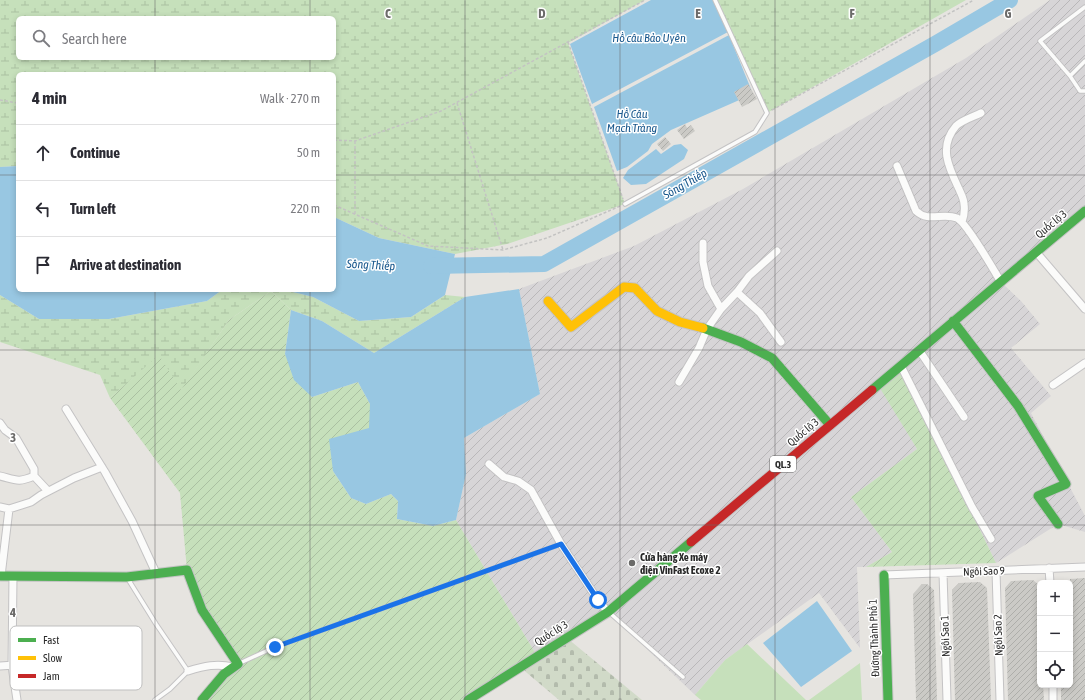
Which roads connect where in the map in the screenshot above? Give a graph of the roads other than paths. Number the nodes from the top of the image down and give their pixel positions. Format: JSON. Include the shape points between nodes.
{"nodes":[{"id":1,"x":715,"y":0,"type":"edge"},
{"id":2,"x":1085,"y":7,"type":"edge"},
{"id":3,"x":1085,"y":61,"type":"edge"},
{"id":4,"x":1070,"y":76,"type":"junction"},
{"id":5,"x":1085,"y":91,"type":"edge"},
{"id":6,"x":981,"y":113,"type":"dead end"},
{"id":7,"x":897,"y":166,"type":"dead end"},
{"id":8,"x":625,"y":204,"type":"road end"},
{"id":9,"x":1085,"y":211,"type":"edge"},
{"id":10,"x":962,"y":222,"type":"junction"},
{"id":11,"x":703,"y":243,"type":"dead end"},
{"id":12,"x":776,"y":251,"type":"dead end"},
{"id":13,"x":1036,"y":252,"type":"junction"},
{"id":14,"x":1001,"y":282,"type":"junction"},
{"id":15,"x":737,"y":292,"type":"junction"},
{"id":16,"x":548,"y":302,"type":"dead end"},
{"id":17,"x":722,"y":309,"type":"junction"},
{"id":18,"x":1085,"y":309,"type":"edge"},
{"id":19,"x":953,"y":322,"type":"junction"},
{"id":20,"x":707,"y":329,"type":"junction"},
{"id":21,"x":781,"y":342,"type":"dead end"},
{"id":22,"x":919,"y":350,"type":"junction"},
{"id":23,"x":1085,"y":363,"type":"edge"},
{"id":24,"x":901,"y":366,"type":"junction"},
{"id":25,"x":679,"y":382,"type":"dead end"},
{"id":26,"x":1053,"y":385,"type":"dead end"},
{"id":27,"x":66,"y":409,"type":"dead end"},
{"id":28,"x":964,"y":417,"type":"dead end"},
{"id":29,"x":0,"y":422,"type":"edge"},
{"id":30,"x":830,"y":425,"type":"junction"},
{"id":31,"x":490,"y":464,"type":"dead end"},
{"id":32,"x":102,"y":467,"type":"junction"},
{"id":33,"x":0,"y":476,"type":"edge"},
{"id":34,"x":34,"y":476,"type":"junction"},
{"id":35,"x":48,"y":492,"type":"junction"},
{"id":36,"x":0,"y":507,"type":"edge"},
{"id":37,"x":9,"y":509,"type":"junction"},
{"id":38,"x":1058,"y":524,"type":"dead end"},
{"id":39,"x":991,"y":539,"type":"dead end"},
{"id":40,"x":561,"y":544,"type":"junction"},
{"id":41,"x":1085,"y":567,"type":"edge"},
{"id":42,"x":1050,"y":568,"type":"junction"},
{"id":43,"x":996,"y":571,"type":"junction"},
{"id":44,"x":156,"y":573,"type":"junction"},
{"id":45,"x":943,"y":573,"type":"junction"},
{"id":46,"x":884,"y":575,"type":"joint"},
{"id":47,"x":0,"y":576,"type":"edge"},
{"id":48,"x":13,"y":576,"type":"junction"},
{"id":49,"x":128,"y":577,"type":"junction"},
{"id":50,"x":1050,"y":580,"type":"edge"},
{"id":51,"x":608,"y":612,"type":"junction"},
{"id":52,"x":12,"y":626,"type":"edge"},
{"id":53,"x":235,"y":665,"type":"junction"},
{"id":54,"x":188,"y":671,"type":"junction"},
{"id":55,"x":683,"y":677,"type":"dead end"},
{"id":56,"x":1053,"y":688,"type":"edge"},
{"id":57,"x":16,"y":690,"type":"edge"},
{"id":58,"x":17,"y":700,"type":"edge"},
{"id":59,"x":155,"y":700,"type":"edge"},
{"id":60,"x":202,"y":700,"type":"edge"},
{"id":61,"x":468,"y":700,"type":"edge"},
{"id":62,"x":888,"y":700,"type":"edge"},
{"id":63,"x":947,"y":700,"type":"edge"},
{"id":64,"x":1000,"y":700,"type":"edge"},
{"id":65,"x":1053,"y":700,"type":"edge"}],
"edges":[{"from":1,"to":8,"type":"lane","via":[[766,112],[755,132]]},
{"from":2,"to":4,"type":"lane","via":[[1040,41]]},
{"from":3,"to":4,"type":"lane"},
{"from":4,"to":5,"type":"lane","via":[[1080,91]]},
{"from":6,"to":10,"type":"street","via":[[957,125],[946,146],[946,158],[964,202]]},
{"from":7,"to":10,"type":"street","via":[[921,216],[950,216]]},
{"from":9,"to":13,"type":"main road","name":"Quốc lộ 3","number":"QL.3"},
{"from":10,"to":14,"type":"street"},
{"from":11,"to":17,"type":"street","via":[[703,262],[708,286]]},
{"from":12,"to":15,"type":"street","via":[[749,276]]},
{"from":13,"to":14,"type":"main road","name":"Quốc lộ 3","number":"QL.3"},
{"from":13,"to":18,"type":"street"},
{"from":14,"to":19,"type":"main road","name":"Quốc lộ 3","number":"QL.3"},
{"from":15,"to":17,"type":"street"},
{"from":15,"to":21,"type":"street","via":[[760,313]]},
{"from":16,"to":20,"type":"main road","via":[[571,327],[624,287],[635,288],[657,311],[680,322]]},
{"from":17,"to":20,"type":"street"},
{"from":19,"to":22,"type":"main road","name":"Quốc lộ 3","number":"QL.3"},
{"from":19,"to":38,"type":"main road","via":[[1018,406],[1066,484],[1038,496]]},
{"from":20,"to":25,"type":"street"},
{"from":20,"to":30,"type":"main road","via":[[772,358]]},
{"from":22,"to":24,"type":"main road","name":"Quốc lộ 3","number":"QL.3"},
{"from":22,"to":28,"type":"street"},
{"from":23,"to":26,"type":"street"},
{"from":24,"to":30,"type":"main road","name":"Quốc lộ 3","number":"QL.3"},
{"from":24,"to":39,"type":"street","via":[[972,507]]},
{"from":27,"to":32,"type":"street"},
{"from":29,"to":34,"type":"street","via":[[5,430],[16,438],[34,469]]},
{"from":30,"to":51,"type":"main road","name":"Quốc lộ 3","number":"QL.3"},
{"from":31,"to":40,"type":"street","via":[[504,477],[518,481],[531,490]]},
{"from":32,"to":35,"type":"street"},
{"from":32,"to":44,"type":"street","via":[[132,521]]},
{"from":33,"to":34,"type":"street","via":[[17,481]]},
{"from":34,"to":35,"type":"street"},
{"from":35,"to":37,"type":"street","via":[[31,502]]},
{"from":36,"to":37,"type":"street"},
{"from":37,"to":47,"type":"street"},
{"from":40,"to":51,"type":"street"},
{"from":40,"to":53,"type":"lane","via":[[275,647]]},
{"from":41,"to":42,"type":"street","name":"Ngôi Sao 9"},
{"from":42,"to":43,"type":"street","name":"Ngôi Sao 9"},
{"from":42,"to":50,"type":"street"},
{"from":43,"to":45,"type":"street","name":"Ngôi Sao 9"},
{"from":43,"to":64,"type":"street","name":"Ngôi Sao 2"},
{"from":44,"to":49,"type":"main road"},
{"from":44,"to":53,"type":"main road","via":[[187,570],[202,610]]},
{"from":45,"to":46,"type":"street","name":"Ngôi Sao 9"},
{"from":45,"to":63,"type":"street","name":"Ngôi Sao 1"},
{"from":46,"to":62,"type":"main road","name":"Đường Thành Phố 1"},
{"from":47,"to":48,"type":"main road"},
{"from":48,"to":49,"type":"main road"},
{"from":48,"to":52,"type":"street"},
{"from":49,"to":54,"type":"lane"},
{"from":51,"to":55,"type":"lane"},
{"from":51,"to":61,"type":"main road","name":"Quốc lộ 3","number":"QL.3"},
{"from":53,"to":54,"type":"street","via":[[206,666]]},
{"from":53,"to":60,"type":"main road"},
{"from":54,"to":59,"type":"lane"},
{"from":56,"to":65,"type":"street"},
{"from":57,"to":58,"type":"street"}]}
